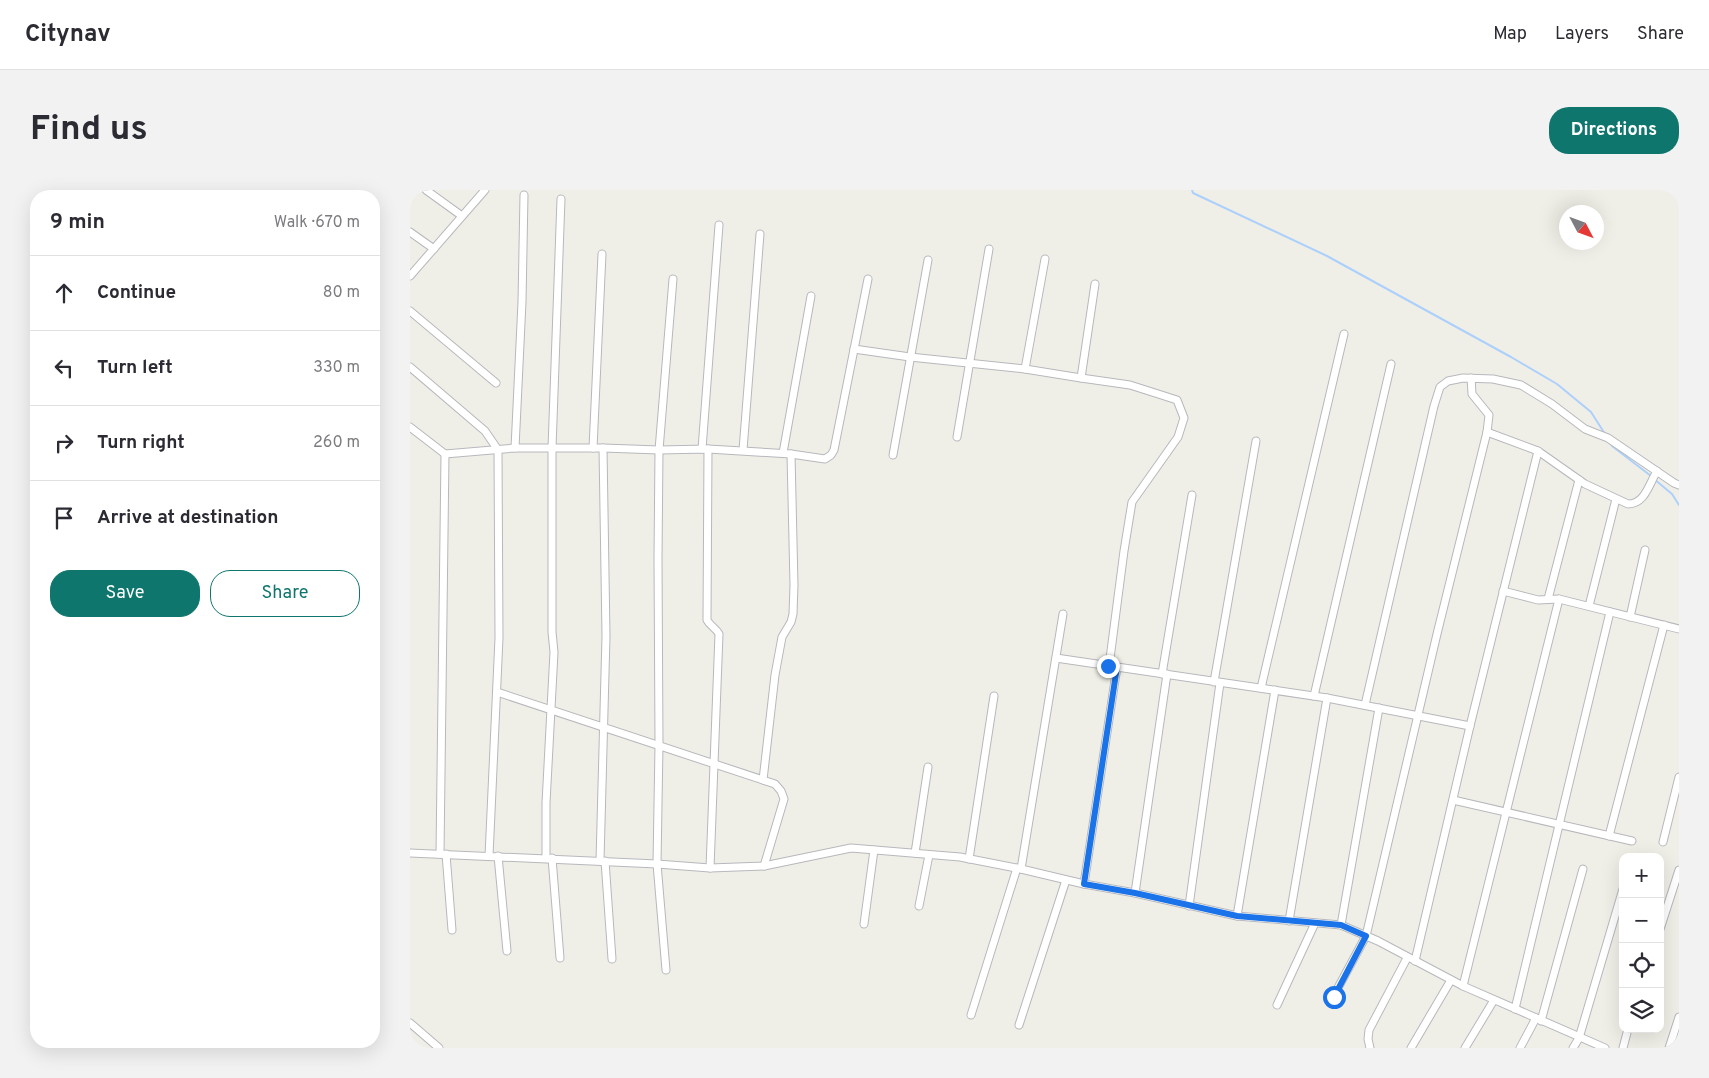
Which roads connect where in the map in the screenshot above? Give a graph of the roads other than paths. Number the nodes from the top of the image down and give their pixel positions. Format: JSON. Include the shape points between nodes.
{"nodes":[{"id":1,"x":426,"y":190,"type":"edge"},
{"id":2,"x":485,"y":190,"type":"edge"},
{"id":3,"x":524,"y":195,"type":"dead end"},
{"id":4,"x":561,"y":199,"type":"dead end"},
{"id":5,"x":462,"y":216,"type":"junction"},
{"id":6,"x":719,"y":225,"type":"dead end"},
{"id":7,"x":410,"y":232,"type":"edge"},
{"id":8,"x":760,"y":234,"type":"dead end"},
{"id":9,"x":434,"y":248,"type":"junction"},
{"id":10,"x":989,"y":249,"type":"dead end"},
{"id":11,"x":602,"y":254,"type":"dead end"},
{"id":12,"x":1045,"y":259,"type":"dead end"},
{"id":13,"x":928,"y":260,"type":"dead end"},
{"id":14,"x":410,"y":276,"type":"edge"},
{"id":15,"x":868,"y":279,"type":"dead end"},
{"id":16,"x":673,"y":280,"type":"dead end"},
{"id":17,"x":1095,"y":284,"type":"dead end"},
{"id":18,"x":810,"y":296,"type":"dead end"},
{"id":19,"x":410,"y":311,"type":"edge"},
{"id":20,"x":1344,"y":334,"type":"dead end"},
{"id":21,"x":854,"y":350,"type":"junction"},
{"id":22,"x":910,"y":358,"type":"junction"},
{"id":23,"x":969,"y":364,"type":"junction"},
{"id":24,"x":1391,"y":364,"type":"dead end"},
{"id":25,"x":410,"y":368,"type":"edge"},
{"id":26,"x":1025,"y":369,"type":"junction"},
{"id":27,"x":1081,"y":378,"type":"junction"},
{"id":28,"x":1471,"y":378,"type":"junction"},
{"id":29,"x":496,"y":383,"type":"dead end"},
{"id":30,"x":410,"y":427,"type":"edge"},
{"id":31,"x":1487,"y":432,"type":"junction"},
{"id":32,"x":957,"y":437,"type":"dead end"},
{"id":33,"x":1256,"y":441,"type":"dead end"},
{"id":34,"x":515,"y":448,"type":"junction"},
{"id":35,"x":552,"y":448,"type":"junction"},
{"id":36,"x":593,"y":448,"type":"junction"},
{"id":37,"x":604,"y":448,"type":"junction"},
{"id":38,"x":705,"y":449,"type":"junction"},
{"id":39,"x":498,"y":450,"type":"junction"},
{"id":40,"x":659,"y":450,"type":"junction"},
{"id":41,"x":744,"y":450,"type":"junction"},
{"id":42,"x":1538,"y":450,"type":"junction"},
{"id":43,"x":783,"y":453,"type":"junction"},
{"id":44,"x":445,"y":454,"type":"junction"},
{"id":45,"x":791,"y":454,"type":"junction"},
{"id":46,"x":893,"y":455,"type":"dead end"},
{"id":47,"x":1657,"y":471,"type":"junction"},
{"id":48,"x":1579,"y":480,"type":"junction"},
{"id":49,"x":1677,"y":486,"type":"edge"},
{"id":50,"x":1192,"y":495,"type":"dead end"},
{"id":51,"x":1616,"y":499,"type":"junction"},
{"id":52,"x":1645,"y":550,"type":"dead end"},
{"id":53,"x":1503,"y":591,"type":"junction"},
{"id":54,"x":1558,"y":598,"type":"junction"},
{"id":55,"x":1548,"y":599,"type":"junction"},
{"id":56,"x":1589,"y":606,"type":"junction"},
{"id":57,"x":1610,"y":612,"type":"junction"},
{"id":58,"x":1063,"y":614,"type":"dead end"},
{"id":59,"x":1630,"y":617,"type":"junction"},
{"id":60,"x":1664,"y":625,"type":"junction"},
{"id":61,"x":1679,"y":629,"type":"edge"},
{"id":62,"x":1056,"y":658,"type":"junction"},
{"id":63,"x":1108,"y":666,"type":"junction"},
{"id":64,"x":1117,"y":667,"type":"junction"},
{"id":65,"x":1164,"y":674,"type":"junction"},
{"id":66,"x":1217,"y":682,"type":"junction"},
{"id":67,"x":1261,"y":688,"type":"junction"},
{"id":68,"x":1275,"y":690,"type":"junction"},
{"id":69,"x":497,"y":692,"type":"junction"},
{"id":70,"x":994,"y":696,"type":"dead end"},
{"id":71,"x":1314,"y":696,"type":"junction"},
{"id":72,"x":1327,"y":698,"type":"junction"},
{"id":73,"x":1365,"y":705,"type":"junction"},
{"id":74,"x":551,"y":708,"type":"junction"},
{"id":75,"x":1379,"y":708,"type":"junction"},
{"id":76,"x":1418,"y":716,"type":"junction"},
{"id":77,"x":603,"y":726,"type":"junction"},
{"id":78,"x":1470,"y":726,"type":"junction"},
{"id":79,"x":659,"y":746,"type":"junction"},
{"id":80,"x":714,"y":764,"type":"junction"},
{"id":81,"x":928,"y":767,"type":"dead end"},
{"id":82,"x":1679,"y":777,"type":"edge"},
{"id":83,"x":764,"y":780,"type":"junction"},
{"id":84,"x":1453,"y":800,"type":"junction"},
{"id":85,"x":1507,"y":812,"type":"junction"},
{"id":86,"x":1559,"y":824,"type":"junction"},
{"id":87,"x":1609,"y":836,"type":"junction"},
{"id":88,"x":1632,"y":841,"type":"dead end"},
{"id":89,"x":1663,"y":842,"type":"dead end"},
{"id":90,"x":874,"y":850,"type":"junction"},
{"id":91,"x":410,"y":853,"type":"edge"},
{"id":92,"x":443,"y":854,"type":"junction"},
{"id":93,"x":915,"y":854,"type":"junction"},
{"id":94,"x":929,"y":854,"type":"junction"},
{"id":95,"x":490,"y":856,"type":"junction"},
{"id":96,"x":498,"y":856,"type":"junction"},
{"id":97,"x":549,"y":858,"type":"junction"},
{"id":98,"x":969,"y":859,"type":"junction"},
{"id":99,"x":602,"y":861,"type":"junction"},
{"id":100,"x":657,"y":864,"type":"junction"},
{"id":101,"x":764,"y":866,"type":"junction"},
{"id":102,"x":710,"y":868,"type":"junction"},
{"id":103,"x":1019,"y":868,"type":"junction"},
{"id":104,"x":1583,"y":869,"type":"dead end"},
{"id":105,"x":1679,"y":870,"type":"edge"},
{"id":106,"x":1066,"y":880,"type":"junction"},
{"id":107,"x":1084,"y":884,"type":"junction"},
{"id":108,"x":1135,"y":893,"type":"junction"},
{"id":109,"x":1620,"y":898,"type":"edge"},
{"id":110,"x":919,"y":906,"type":"dead end"},
{"id":111,"x":1189,"y":906,"type":"junction"},
{"id":112,"x":1237,"y":916,"type":"junction"},
{"id":113,"x":1664,"y":917,"type":"edge"},
{"id":114,"x":1289,"y":921,"type":"junction"},
{"id":115,"x":1315,"y":923,"type":"junction"},
{"id":116,"x":864,"y":924,"type":"dead end"},
{"id":117,"x":1341,"y":925,"type":"junction"},
{"id":118,"x":452,"y":930,"type":"dead end"},
{"id":119,"x":1366,"y":936,"type":"junction"},
{"id":120,"x":506,"y":952,"type":"dead end"},
{"id":121,"x":560,"y":958,"type":"dead end"},
{"id":122,"x":612,"y":958,"type":"dead end"},
{"id":123,"x":1406,"y":958,"type":"junction"},
{"id":124,"x":1415,"y":961,"type":"junction"},
{"id":125,"x":666,"y":970,"type":"dead end"},
{"id":126,"x":1451,"y":980,"type":"junction"},
{"id":127,"x":1463,"y":986,"type":"junction"},
{"id":128,"x":1334,"y":997,"type":"dead end"},
{"id":129,"x":1494,"y":1000,"type":"junction"},
{"id":130,"x":1277,"y":1005,"type":"dead end"},
{"id":131,"x":1514,"y":1009,"type":"junction"},
{"id":132,"x":971,"y":1015,"type":"dead end"},
{"id":133,"x":1679,"y":1016,"type":"edge"},
{"id":134,"x":1538,"y":1020,"type":"junction"},
{"id":135,"x":410,"y":1023,"type":"edge"},
{"id":136,"x":1019,"y":1025,"type":"dead end"},
{"id":137,"x":1627,"y":1033,"type":"edge"},
{"id":138,"x":1579,"y":1038,"type":"junction"},
{"id":139,"x":438,"y":1048,"type":"edge"},
{"id":140,"x":1370,"y":1048,"type":"edge"},
{"id":141,"x":1411,"y":1048,"type":"edge"},
{"id":142,"x":1465,"y":1048,"type":"edge"},
{"id":143,"x":1520,"y":1048,"type":"edge"},
{"id":144,"x":1573,"y":1048,"type":"edge"},
{"id":145,"x":1605,"y":1048,"type":"edge"},
{"id":146,"x":1622,"y":1048,"type":"edge"},
{"id":147,"x":1669,"y":1048,"type":"edge"}],
"edges":[{"from":1,"to":5,"type":"street"},
{"from":2,"to":5,"type":"street"},
{"from":3,"to":34,"type":"street"},
{"from":4,"to":35,"type":"street"},
{"from":5,"to":9,"type":"street"},
{"from":6,"to":38,"type":"street"},
{"from":7,"to":9,"type":"street"},
{"from":8,"to":41,"type":"street"},
{"from":9,"to":14,"type":"street"},
{"from":10,"to":23,"type":"street"},
{"from":11,"to":36,"type":"street"},
{"from":12,"to":26,"type":"street"},
{"from":13,"to":22,"type":"street"},
{"from":15,"to":21,"type":"street"},
{"from":16,"to":40,"type":"street"},
{"from":17,"to":27,"type":"street"},
{"from":18,"to":43,"type":"street"},
{"from":19,"to":29,"type":"street"},
{"from":20,"to":67,"type":"street"},
{"from":21,"to":22,"type":"street"},
{"from":21,"to":45,"type":"street","via":[[831,455],[826,459]]},
{"from":22,"to":23,"type":"street"},
{"from":22,"to":46,"type":"street"},
{"from":23,"to":26,"type":"street"},
{"from":23,"to":32,"type":"street"},
{"from":24,"to":71,"type":"street"},
{"from":25,"to":39,"type":"street","via":[[485,431]]},
{"from":26,"to":27,"type":"street"},
{"from":27,"to":63,"type":"street","via":[[1130,386],[1177,400],[1184,418],[1178,437],[1132,502]]},
{"from":28,"to":31,"type":"street","via":[[1472,394],[1489,415]]},
{"from":28,"to":47,"type":"street","via":[[1521,385],[1585,429],[1608,438]]},
{"from":28,"to":73,"type":"street","via":[[1448,381],[1438,393]]},
{"from":30,"to":44,"type":"street"},
{"from":31,"to":42,"type":"street"},
{"from":31,"to":76,"type":"street"},
{"from":33,"to":66,"type":"street"},
{"from":34,"to":35,"type":"street"},
{"from":34,"to":39,"type":"street"},
{"from":35,"to":36,"type":"street"},
{"from":35,"to":74,"type":"street","via":[[554,652]]},
{"from":36,"to":37,"type":"street"},
{"from":37,"to":40,"type":"street"},
{"from":37,"to":77,"type":"street","via":[[606,636]]},
{"from":38,"to":40,"type":"street"},
{"from":38,"to":41,"type":"street"},
{"from":38,"to":80,"type":"street","via":[[708,620],[719,634]]},
{"from":39,"to":44,"type":"street"},
{"from":39,"to":69,"type":"street"},
{"from":40,"to":79,"type":"street"},
{"from":41,"to":43,"type":"street"},
{"from":42,"to":48,"type":"street"},
{"from":42,"to":53,"type":"street"},
{"from":43,"to":45,"type":"street"},
{"from":44,"to":92,"type":"street"},
{"from":45,"to":83,"type":"street","via":[[793,614],[782,637],[775,675]]},
{"from":47,"to":49,"type":"street"},
{"from":47,"to":51,"type":"street","via":[[1641,500],[1628,504]]},
{"from":48,"to":51,"type":"street"},
{"from":48,"to":55,"type":"street"},
{"from":50,"to":65,"type":"street"},
{"from":51,"to":56,"type":"street"},
{"from":52,"to":59,"type":"street"},
{"from":53,"to":55,"type":"street","via":[[1538,600]]},
{"from":53,"to":78,"type":"street"},
{"from":54,"to":55,"type":"street"},
{"from":54,"to":56,"type":"street"},
{"from":54,"to":85,"type":"street"},
{"from":56,"to":57,"type":"street"},
{"from":57,"to":59,"type":"street"},
{"from":57,"to":86,"type":"street"},
{"from":58,"to":62,"type":"street"},
{"from":59,"to":60,"type":"street"},
{"from":60,"to":61,"type":"street"},
{"from":60,"to":87,"type":"street"},
{"from":62,"to":63,"type":"street"},
{"from":62,"to":103,"type":"street"},
{"from":63,"to":64,"type":"street"},
{"from":64,"to":65,"type":"street"},
{"from":64,"to":107,"type":"street"},
{"from":65,"to":66,"type":"street"},
{"from":65,"to":108,"type":"street"},
{"from":66,"to":67,"type":"street"},
{"from":66,"to":111,"type":"street"},
{"from":67,"to":68,"type":"street"},
{"from":68,"to":71,"type":"street"},
{"from":68,"to":112,"type":"street"},
{"from":69,"to":74,"type":"street"},
{"from":69,"to":95,"type":"street"},
{"from":70,"to":98,"type":"street"},
{"from":71,"to":72,"type":"street"},
{"from":72,"to":73,"type":"street"},
{"from":72,"to":114,"type":"street"},
{"from":73,"to":75,"type":"street"},
{"from":74,"to":77,"type":"street"},
{"from":74,"to":97,"type":"street","via":[[546,803]]},
{"from":75,"to":76,"type":"street"},
{"from":75,"to":117,"type":"street"},
{"from":76,"to":78,"type":"street"},
{"from":76,"to":119,"type":"street"},
{"from":77,"to":79,"type":"street"},
{"from":77,"to":99,"type":"street"},
{"from":78,"to":84,"type":"street"},
{"from":79,"to":80,"type":"street"},
{"from":79,"to":100,"type":"street"},
{"from":80,"to":83,"type":"street"},
{"from":80,"to":102,"type":"street"},
{"from":81,"to":93,"type":"street"},
{"from":82,"to":89,"type":"street"},
{"from":83,"to":101,"type":"street","via":[[775,784],[784,799]]},
{"from":84,"to":85,"type":"street"},
{"from":84,"to":124,"type":"street"},
{"from":85,"to":86,"type":"street"},
{"from":85,"to":127,"type":"street"},
{"from":86,"to":87,"type":"street"},
{"from":86,"to":131,"type":"street"},
{"from":87,"to":88,"type":"street"},
{"from":90,"to":93,"type":"street"},
{"from":90,"to":101,"type":"street","via":[[851,848]]},
{"from":90,"to":116,"type":"street"},
{"from":91,"to":92,"type":"street"},
{"from":92,"to":95,"type":"street"},
{"from":92,"to":118,"type":"street"},
{"from":93,"to":94,"type":"street"},
{"from":94,"to":98,"type":"street"},
{"from":94,"to":110,"type":"street"},
{"from":95,"to":96,"type":"street"},
{"from":96,"to":97,"type":"street"},
{"from":96,"to":120,"type":"street"},
{"from":97,"to":99,"type":"street"},
{"from":97,"to":121,"type":"street"},
{"from":98,"to":103,"type":"street"},
{"from":99,"to":100,"type":"street"},
{"from":99,"to":122,"type":"street"},
{"from":100,"to":102,"type":"street"},
{"from":100,"to":125,"type":"street"},
{"from":101,"to":102,"type":"street"},
{"from":103,"to":106,"type":"street"},
{"from":103,"to":132,"type":"street"},
{"from":104,"to":134,"type":"street"},
{"from":105,"to":113,"type":"street"},
{"from":106,"to":107,"type":"street"},
{"from":106,"to":136,"type":"street"},
{"from":107,"to":108,"type":"street"},
{"from":108,"to":111,"type":"street"},
{"from":109,"to":138,"type":"street"},
{"from":111,"to":112,"type":"street"},
{"from":112,"to":114,"type":"street"},
{"from":114,"to":115,"type":"street"},
{"from":115,"to":117,"type":"street"},
{"from":115,"to":130,"type":"street"},
{"from":117,"to":119,"type":"street"},
{"from":119,"to":123,"type":"street"},
{"from":119,"to":128,"type":"street"},
{"from":123,"to":124,"type":"street"},
{"from":123,"to":140,"type":"street","via":[[1369,1030]]},
{"from":124,"to":126,"type":"street"},
{"from":126,"to":127,"type":"street"},
{"from":126,"to":141,"type":"street"},
{"from":127,"to":129,"type":"street"},
{"from":129,"to":131,"type":"street"},
{"from":129,"to":142,"type":"street"},
{"from":131,"to":134,"type":"street"},
{"from":133,"to":147,"type":"street"},
{"from":134,"to":138,"type":"street"},
{"from":134,"to":143,"type":"street"},
{"from":135,"to":139,"type":"street"},
{"from":137,"to":146,"type":"street"},
{"from":138,"to":144,"type":"street"},
{"from":138,"to":145,"type":"street"}]}
